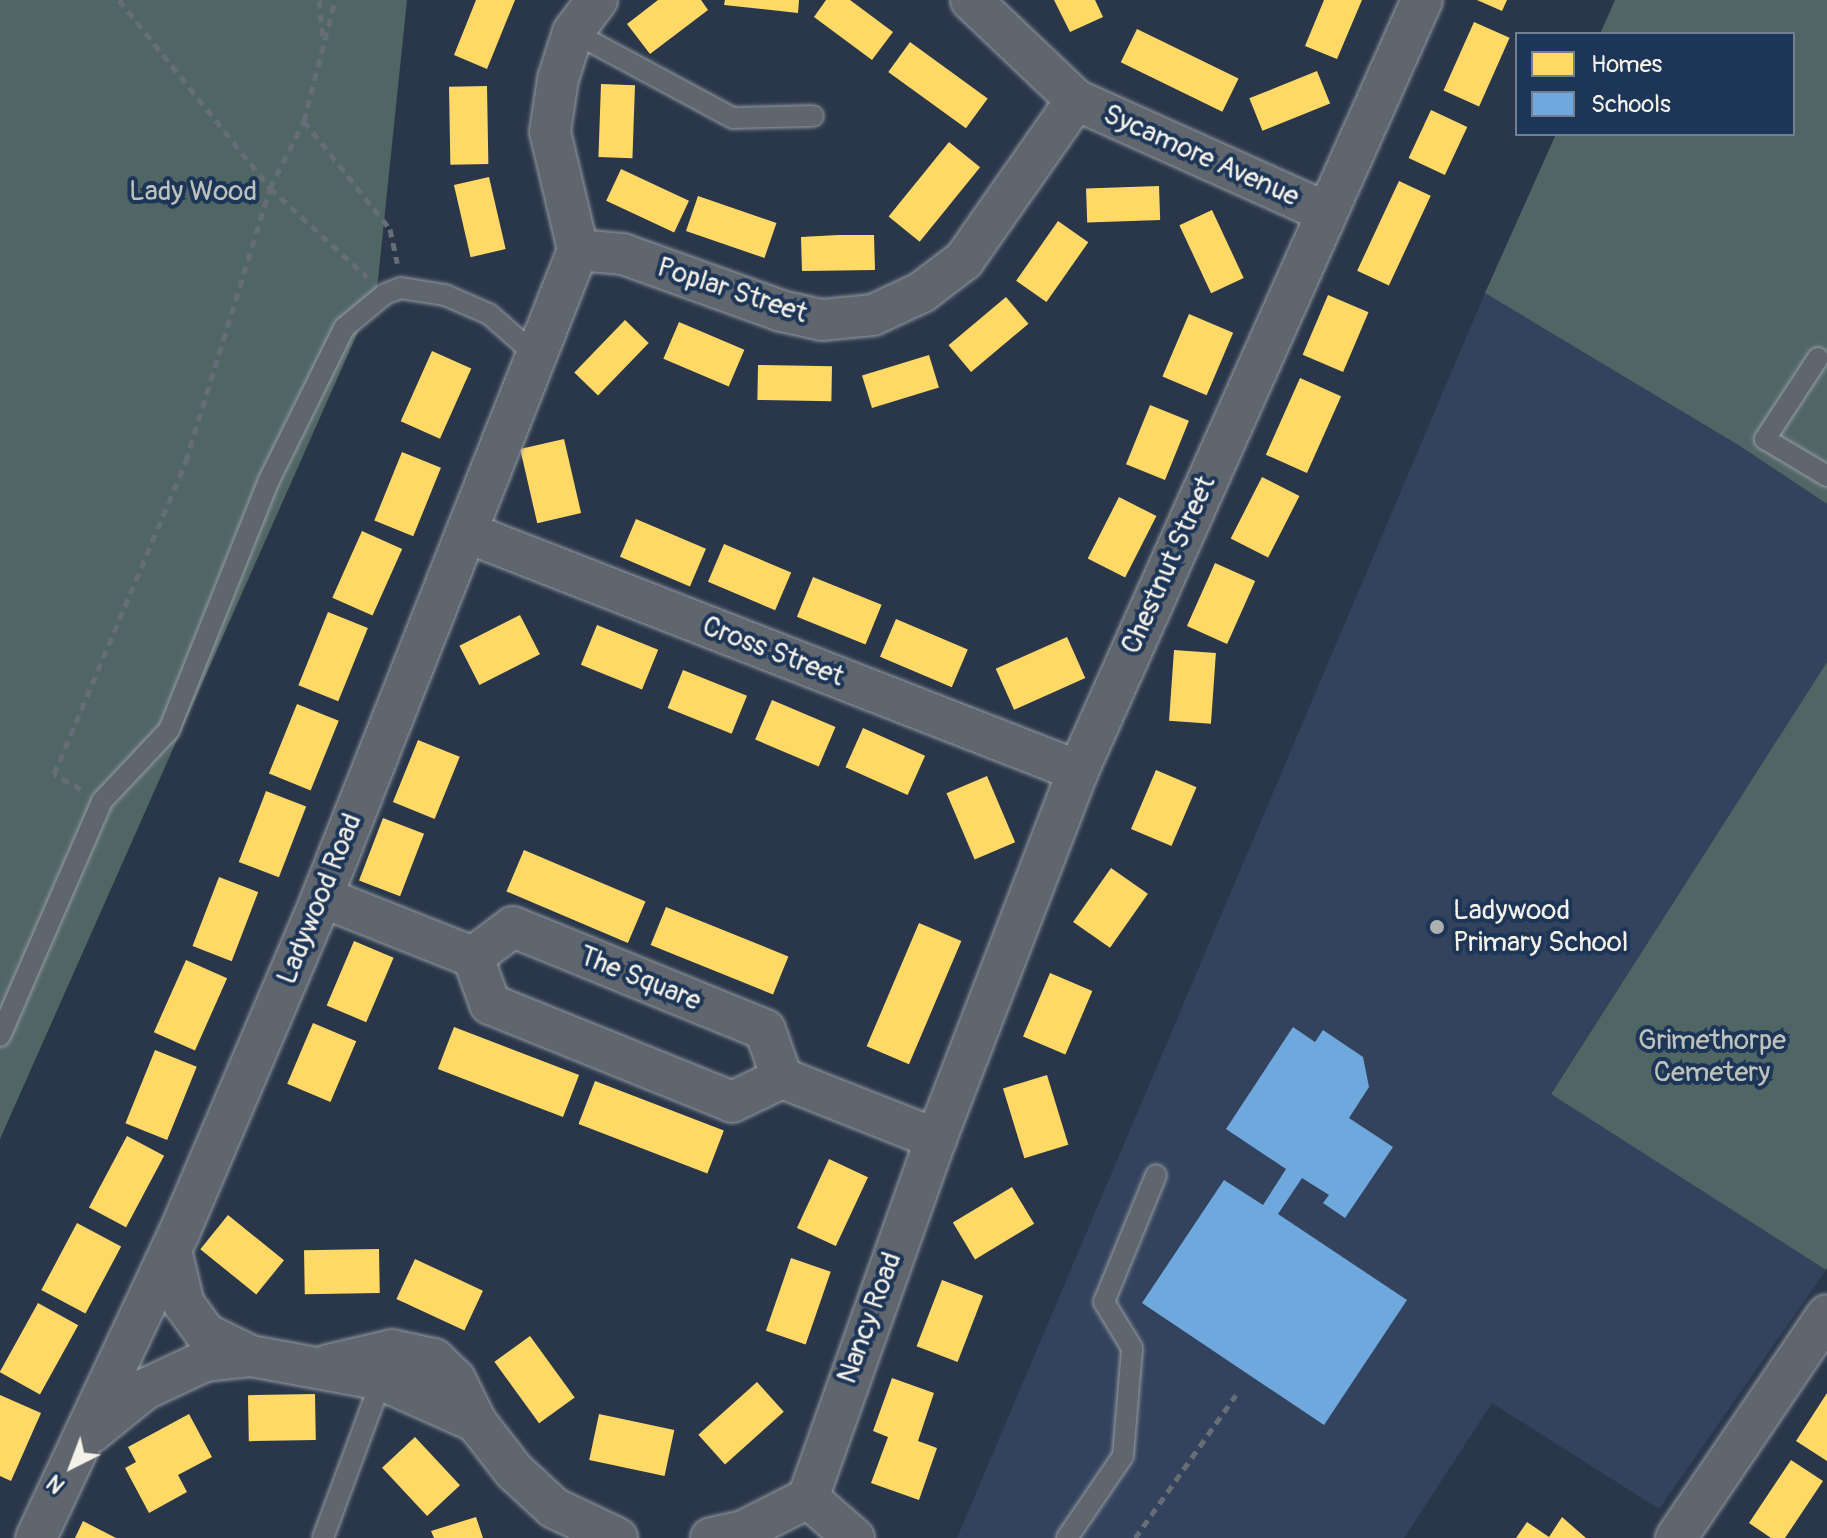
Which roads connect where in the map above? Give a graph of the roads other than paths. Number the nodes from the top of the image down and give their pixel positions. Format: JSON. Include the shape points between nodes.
{"nodes":[{"id":1,"x":597,"y":0,"type":"edge"},
{"id":2,"x":971,"y":0,"type":"edge"},
{"id":3,"x":1422,"y":0,"type":"edge"},
{"id":4,"x":573,"y":32,"type":"junction"},
{"id":5,"x":1076,"y":100,"type":"junction"},
{"id":6,"x":813,"y":116,"type":"dead end"},
{"id":7,"x":1325,"y":212,"type":"junction"},
{"id":8,"x":578,"y":250,"type":"junction"},
{"id":9,"x":539,"y":358,"type":"junction"},
{"id":10,"x":1818,"y":358,"type":"dead end"},
{"id":11,"x":1827,"y":476,"type":"edge"},
{"id":12,"x":468,"y":533,"type":"junction"},
{"id":13,"x":1078,"y":771,"type":"junction"},
{"id":14,"x":322,"y":897,"type":"junction"},
{"id":15,"x":473,"y":957,"type":"junction"},
{"id":16,"x":0,"y":1036,"type":"edge"},
{"id":17,"x":782,"y":1078,"type":"junction"},
{"id":18,"x":936,"y":1139,"type":"junction"},
{"id":19,"x":1156,"y":1175,"type":"dead end"},
{"id":20,"x":171,"y":1250,"type":"junction"},
{"id":21,"x":1827,"y":1315,"type":"edge"},
{"id":22,"x":251,"y":1356,"type":"junction"},
{"id":23,"x":387,"y":1365,"type":"junction"},
{"id":24,"x":85,"y":1437,"type":"junction"},
{"id":25,"x":808,"y":1498,"type":"junction"},
{"id":26,"x":552,"y":1523,"type":"edge"},
{"id":27,"x":36,"y":1538,"type":"edge"},
{"id":28,"x":323,"y":1538,"type":"edge"},
{"id":29,"x":617,"y":1538,"type":"edge"},
{"id":30,"x":711,"y":1538,"type":"edge"},
{"id":31,"x":854,"y":1538,"type":"edge"},
{"id":32,"x":1067,"y":1538,"type":"edge"},
{"id":33,"x":1676,"y":1538,"type":"edge"}],
"edges":[{"from":1,"to":4,"type":"street"},
{"from":2,"to":5,"type":"street","name":"Sycamore Avenue"},
{"from":3,"to":7,"type":"street","name":"Chestnut Street"},
{"from":4,"to":6,"type":"lane","via":[[733,118]]},
{"from":4,"to":8,"type":"street","via":[[558,79],[550,132]]},
{"from":5,"to":7,"type":"street","name":"Sycamore Avenue"},
{"from":5,"to":8,"type":"street","name":"Poplar Street","via":[[964,260],[922,292],[873,315],[822,320],[781,311],[623,254]]},
{"from":7,"to":13,"type":"street","name":"Chestnut Street"},
{"from":8,"to":9,"type":"street","name":"Ladywood Road"},
{"from":9,"to":12,"type":"street","name":"Ladywood Road"},
{"from":9,"to":16,"type":"lane","via":[[489,314],[445,295],[393,291],[344,328],[269,480],[169,730],[102,801]]},
{"from":10,"to":11,"type":"lane","via":[[1765,439]]},
{"from":12,"to":13,"type":"street","name":"Cross Street"},
{"from":12,"to":14,"type":"street","name":"Ladywood Road"},
{"from":13,"to":18,"type":"street","name":"Chestnut Street"},
{"from":14,"to":15,"type":"street"},
{"from":14,"to":20,"type":"street","name":"Ladywood Road"},
{"from":15,"to":17,"type":"street","via":[[490,1004],[732,1102]]},
{"from":15,"to":17,"type":"street","name":"The Square","via":[[513,927],[765,1030]]},
{"from":17,"to":18,"type":"street"},
{"from":18,"to":25,"type":"street","name":"Nancy Road"},
{"from":19,"to":32,"type":"lane","via":[[1104,1302],[1132,1348],[1123,1456]]},
{"from":20,"to":22,"type":"street","via":[[184,1304],[206,1334]]},
{"from":20,"to":24,"type":"street","name":"Ladywood Road"},
{"from":21,"to":33,"type":"street"},
{"from":22,"to":23,"type":"street","via":[[317,1368]]},
{"from":22,"to":24,"type":"street","via":[[205,1361],[145,1389]]},
{"from":23,"to":26,"type":"street","via":[[434,1359],[455,1379],[476,1422]]},
{"from":23,"to":28,"type":"lane"},
{"from":24,"to":27,"type":"street","name":"Ladywood Road"},
{"from":25,"to":30,"type":"street","via":[[743,1531]]},
{"from":25,"to":31,"type":"street"},
{"from":26,"to":29,"type":"street"}]}
